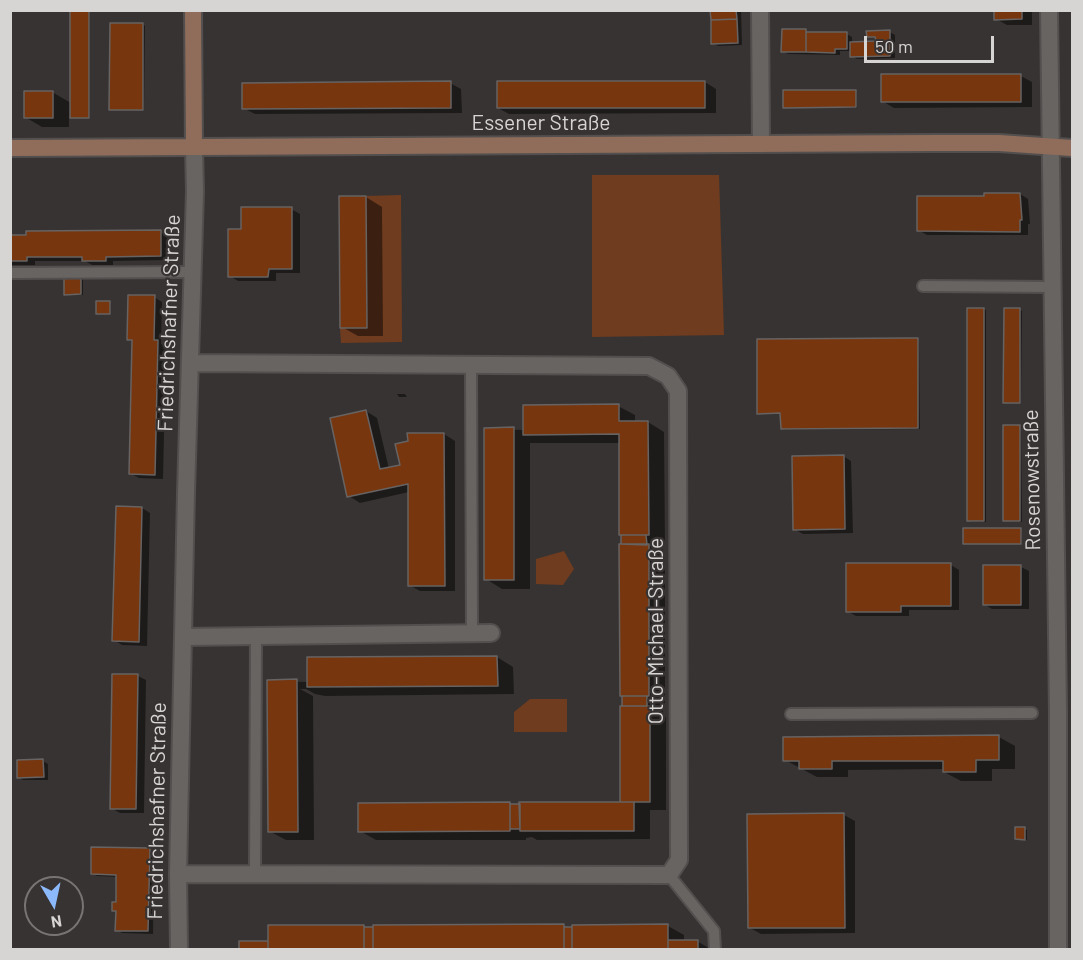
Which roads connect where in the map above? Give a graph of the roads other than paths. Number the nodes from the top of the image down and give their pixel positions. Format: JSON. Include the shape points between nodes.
{"nodes":[{"id":1,"x":193,"y":10,"type":"edge"},
{"id":2,"x":760,"y":10,"type":"edge"},
{"id":3,"x":1049,"y":10,"type":"edge"},
{"id":4,"x":761,"y":144,"type":"junction"},
{"id":5,"x":1051,"y":146,"type":"junction"},
{"id":6,"x":194,"y":147,"type":"junction"},
{"id":7,"x":10,"y":148,"type":"edge"},
{"id":8,"x":1072,"y":148,"type":"edge"},
{"id":9,"x":193,"y":272,"type":"junction"},
{"id":10,"x":10,"y":273,"type":"edge"},
{"id":11,"x":923,"y":286,"type":"dead end"},
{"id":12,"x":1052,"y":287,"type":"junction"},
{"id":13,"x":190,"y":363,"type":"junction"},
{"id":14,"x":471,"y":365,"type":"junction"},
{"id":15,"x":491,"y":633,"type":"dead end"},
{"id":16,"x":472,"y":634,"type":"junction"},
{"id":17,"x":256,"y":635,"type":"junction"},
{"id":18,"x":183,"y":637,"type":"junction"},
{"id":19,"x":1032,"y":712,"type":"dead end"},
{"id":20,"x":791,"y":714,"type":"dead end"},
{"id":21,"x":1065,"y":723,"type":"edge"},
{"id":22,"x":178,"y":874,"type":"junction"},
{"id":23,"x":255,"y":874,"type":"junction"},
{"id":24,"x":669,"y":875,"type":"junction"},
{"id":25,"x":179,"y":950,"type":"edge"},
{"id":26,"x":714,"y":950,"type":"edge"},
{"id":27,"x":1058,"y":950,"type":"edge"}],
"edges":[{"from":1,"to":6,"type":"main road","name":"Friedrichshafner Straße"},
{"from":2,"to":4,"type":"street"},
{"from":3,"to":5,"type":"street","name":"Rosenowstraße"},
{"from":4,"to":5,"type":"main road","name":"Essener Straße"},
{"from":4,"to":6,"type":"main road","name":"Essener Straße"},
{"from":5,"to":8,"type":"main road","name":"Essener Straße"},
{"from":5,"to":12,"type":"street","name":"Rosenowstraße"},
{"from":6,"to":7,"type":"main road","name":"Essener Straße"},
{"from":6,"to":9,"type":"street","name":"Friedrichshafner Straße"},
{"from":9,"to":10,"type":"lane"},
{"from":9,"to":13,"type":"street","name":"Friedrichshafner Straße"},
{"from":11,"to":12,"type":"lane"},
{"from":12,"to":21,"type":"street","name":"Rosenowstraße"},
{"from":13,"to":14,"type":"street","name":"Otto-Michael-Straße"},
{"from":13,"to":18,"type":"street","name":"Friedrichshafner Straße"},
{"from":14,"to":16,"type":"lane"},
{"from":14,"to":24,"type":"street","name":"Otto-Michael-Straße","via":[[649,366],[668,376],[678,391],[679,860]]},
{"from":15,"to":16,"type":"street"},
{"from":16,"to":17,"type":"street"},
{"from":17,"to":18,"type":"street"},
{"from":17,"to":23,"type":"lane"},
{"from":18,"to":22,"type":"street","name":"Friedrichshafner Straße"},
{"from":19,"to":20,"type":"lane"},
{"from":21,"to":27,"type":"street","name":"Rosenowstraße"},
{"from":22,"to":23,"type":"street"},
{"from":22,"to":25,"type":"street","name":"Friedrichshafner Straße"},
{"from":23,"to":24,"type":"street"},
{"from":24,"to":26,"type":"lane","via":[[714,931]]}]}
